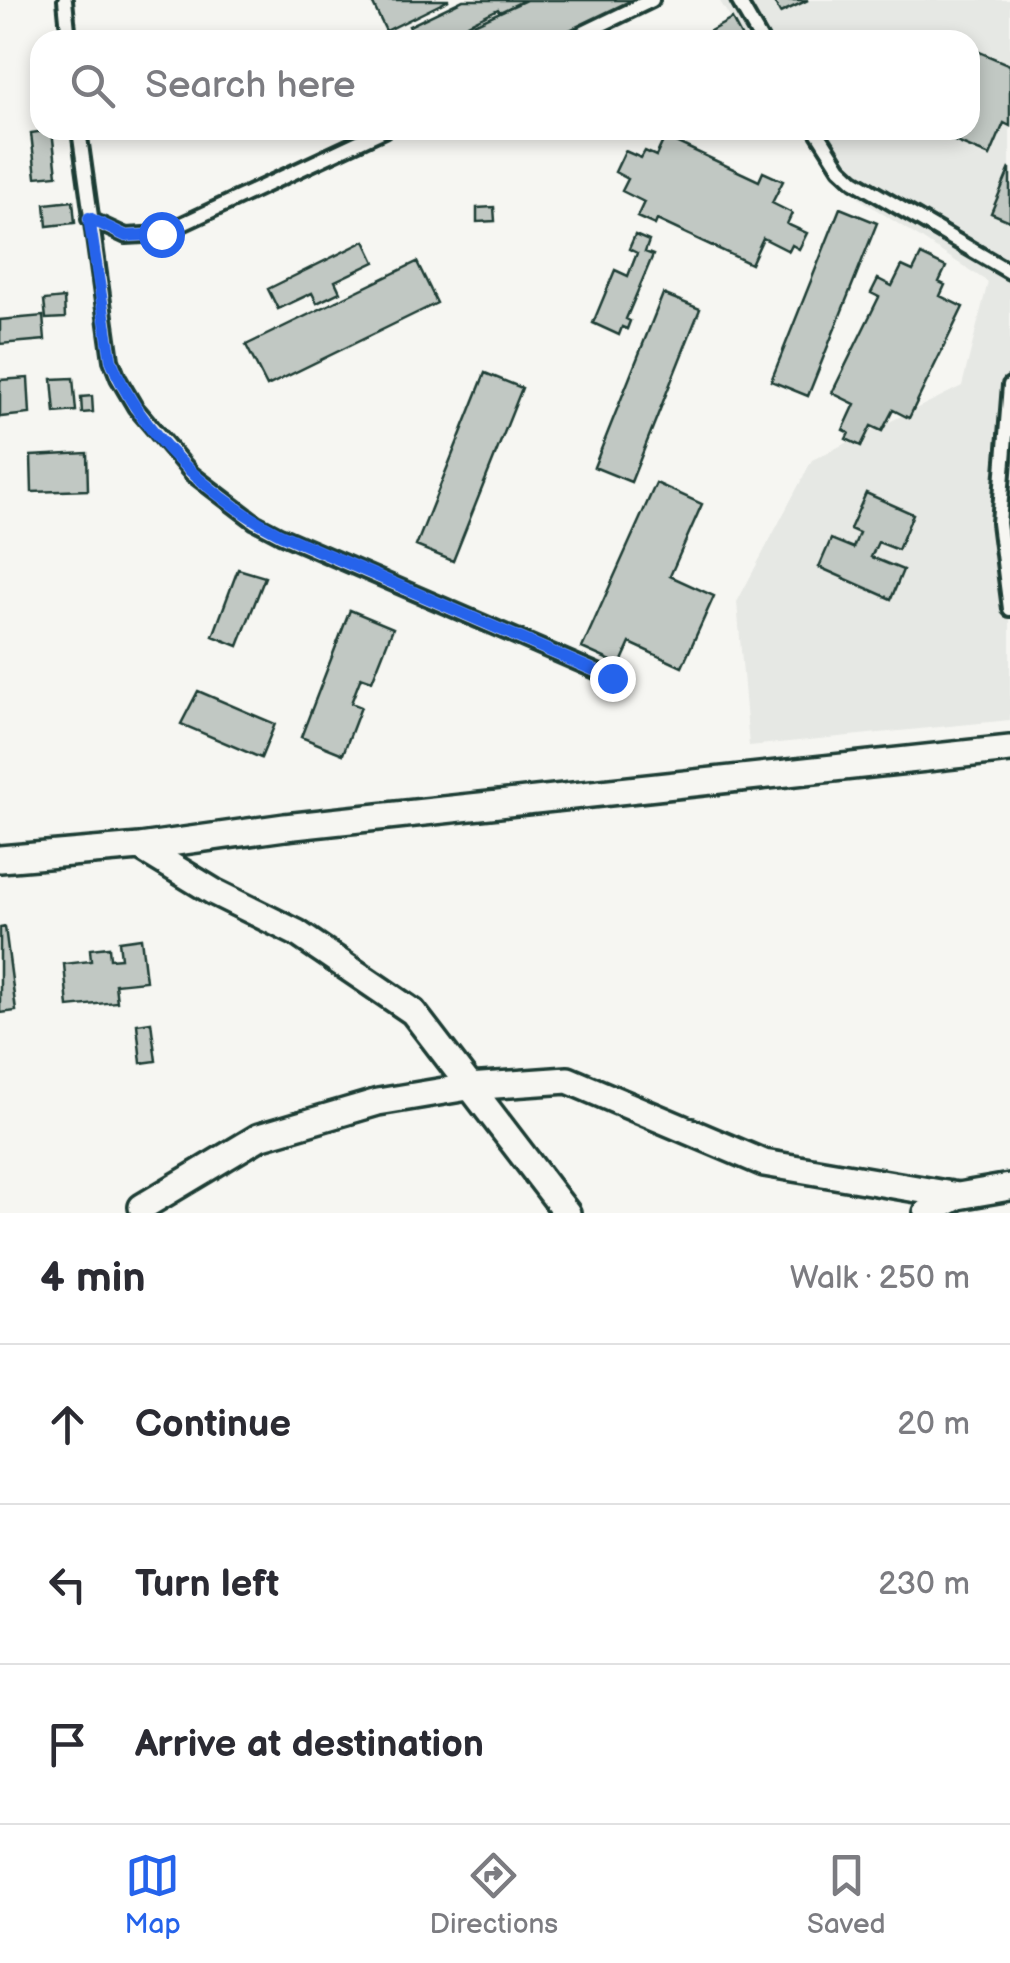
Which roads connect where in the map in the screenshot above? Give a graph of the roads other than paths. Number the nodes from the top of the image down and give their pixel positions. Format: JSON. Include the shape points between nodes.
{"nodes":[{"id":1,"x":64,"y":0,"type":"edge"},
{"id":2,"x":652,"y":0,"type":"edge"},
{"id":3,"x":738,"y":0,"type":"edge"},
{"id":4,"x":68,"y":30,"type":"edge"},
{"id":5,"x":590,"y":30,"type":"edge"},
{"id":6,"x":756,"y":30,"type":"edge"},
{"id":7,"x":80,"y":140,"type":"edge"},
{"id":8,"x":363,"y":140,"type":"edge"},
{"id":9,"x":822,"y":140,"type":"edge"},
{"id":10,"x":89,"y":218,"type":"junction"},
{"id":11,"x":1010,"y":272,"type":"edge"},
{"id":12,"x":1010,"y":385,"type":"edge"},
{"id":13,"x":1005,"y":524,"type":"edge"},
{"id":14,"x":1010,"y":609,"type":"edge"},
{"id":15,"x":612,"y":678,"type":"dead end"},
{"id":16,"x":1010,"y":749,"type":"edge"},
{"id":17,"x":140,"y":847,"type":"junction"},
{"id":18,"x":0,"y":859,"type":"edge"},
{"id":19,"x":468,"y":1087,"type":"junction"},
{"id":20,"x":1010,"y":1188,"type":"edge"},
{"id":21,"x":958,"y":1196,"type":"junction"},
{"id":22,"x":142,"y":1207,"type":"dead end"},
{"id":23,"x":567,"y":1213,"type":"edge"},
{"id":24,"x":927,"y":1213,"type":"edge"}],
"edges":[{"from":1,"to":4,"type":"lane"},
{"from":2,"to":5,"type":"lane"},
{"from":3,"to":6,"type":"lane"},
{"from":7,"to":10,"type":"lane"},
{"from":8,"to":10,"type":"lane","via":[[161,234],[126,236]]},
{"from":9,"to":11,"type":"lane","via":[[854,181]]},
{"from":10,"to":15,"type":"lane","via":[[118,378],[192,474],[255,522]]},
{"from":12,"to":13,"type":"lane"},
{"from":13,"to":14,"type":"lane"},
{"from":16,"to":17,"type":"street"},
{"from":17,"to":18,"type":"street"},
{"from":17,"to":19,"type":"street","via":[[297,933],[413,1012]]},
{"from":19,"to":21,"type":"street","via":[[568,1080],[764,1163]]},
{"from":19,"to":22,"type":"street","via":[[378,1102],[260,1137]]},
{"from":19,"to":23,"type":"street"},
{"from":20,"to":21,"type":"street"},
{"from":21,"to":24,"type":"street"}]}
